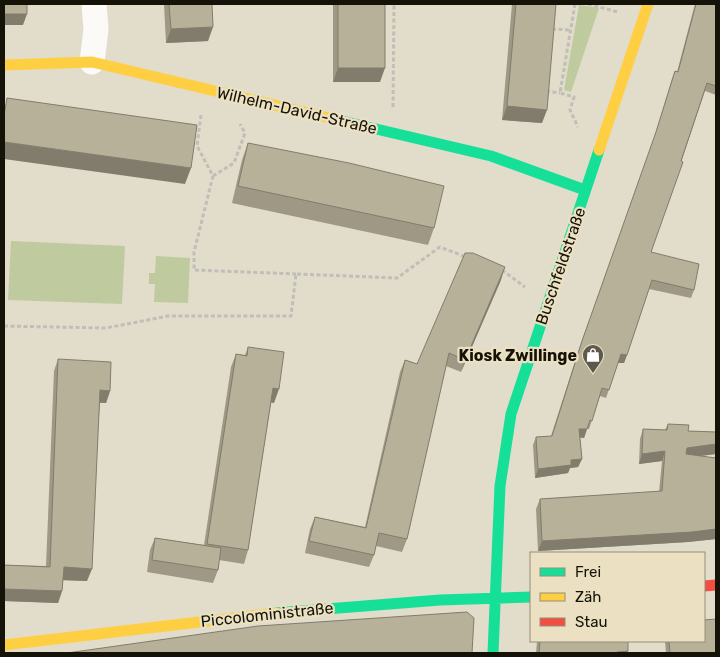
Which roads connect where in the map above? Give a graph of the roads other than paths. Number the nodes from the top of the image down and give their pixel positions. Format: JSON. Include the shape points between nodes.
{"nodes":[{"id":1,"x":94,"y":4,"type":"edge"},
{"id":2,"x":648,"y":4,"type":"edge"},
{"id":3,"x":92,"y":62,"type":"junction"},
{"id":4,"x":4,"y":65,"type":"edge"},
{"id":5,"x":586,"y":190,"type":"junction"},
{"id":6,"x":530,"y":596,"type":"edge"},
{"id":7,"x":495,"y":598,"type":"junction"},
{"id":8,"x":4,"y":645,"type":"edge"},
{"id":9,"x":492,"y":653,"type":"edge"}],
"edges":[{"from":1,"to":3,"type":"street","via":[[96,29]]},
{"from":2,"to":5,"type":"street","name":"Buschfeldstraße"},
{"from":3,"to":4,"type":"street","name":"Wilhelm-David-Straße"},
{"from":3,"to":5,"type":"street","name":"Wilhelm-David-Straße","via":[[500,159]]},
{"from":5,"to":7,"type":"street","name":"Buschfeldstraße","via":[[511,414],[500,486]]},
{"from":6,"to":7,"type":"street","name":"Piccoloministraße"},
{"from":7,"to":8,"type":"street","name":"Piccoloministraße","via":[[242,615]]},
{"from":7,"to":9,"type":"street","name":"Buschfeldstraße"}]}
